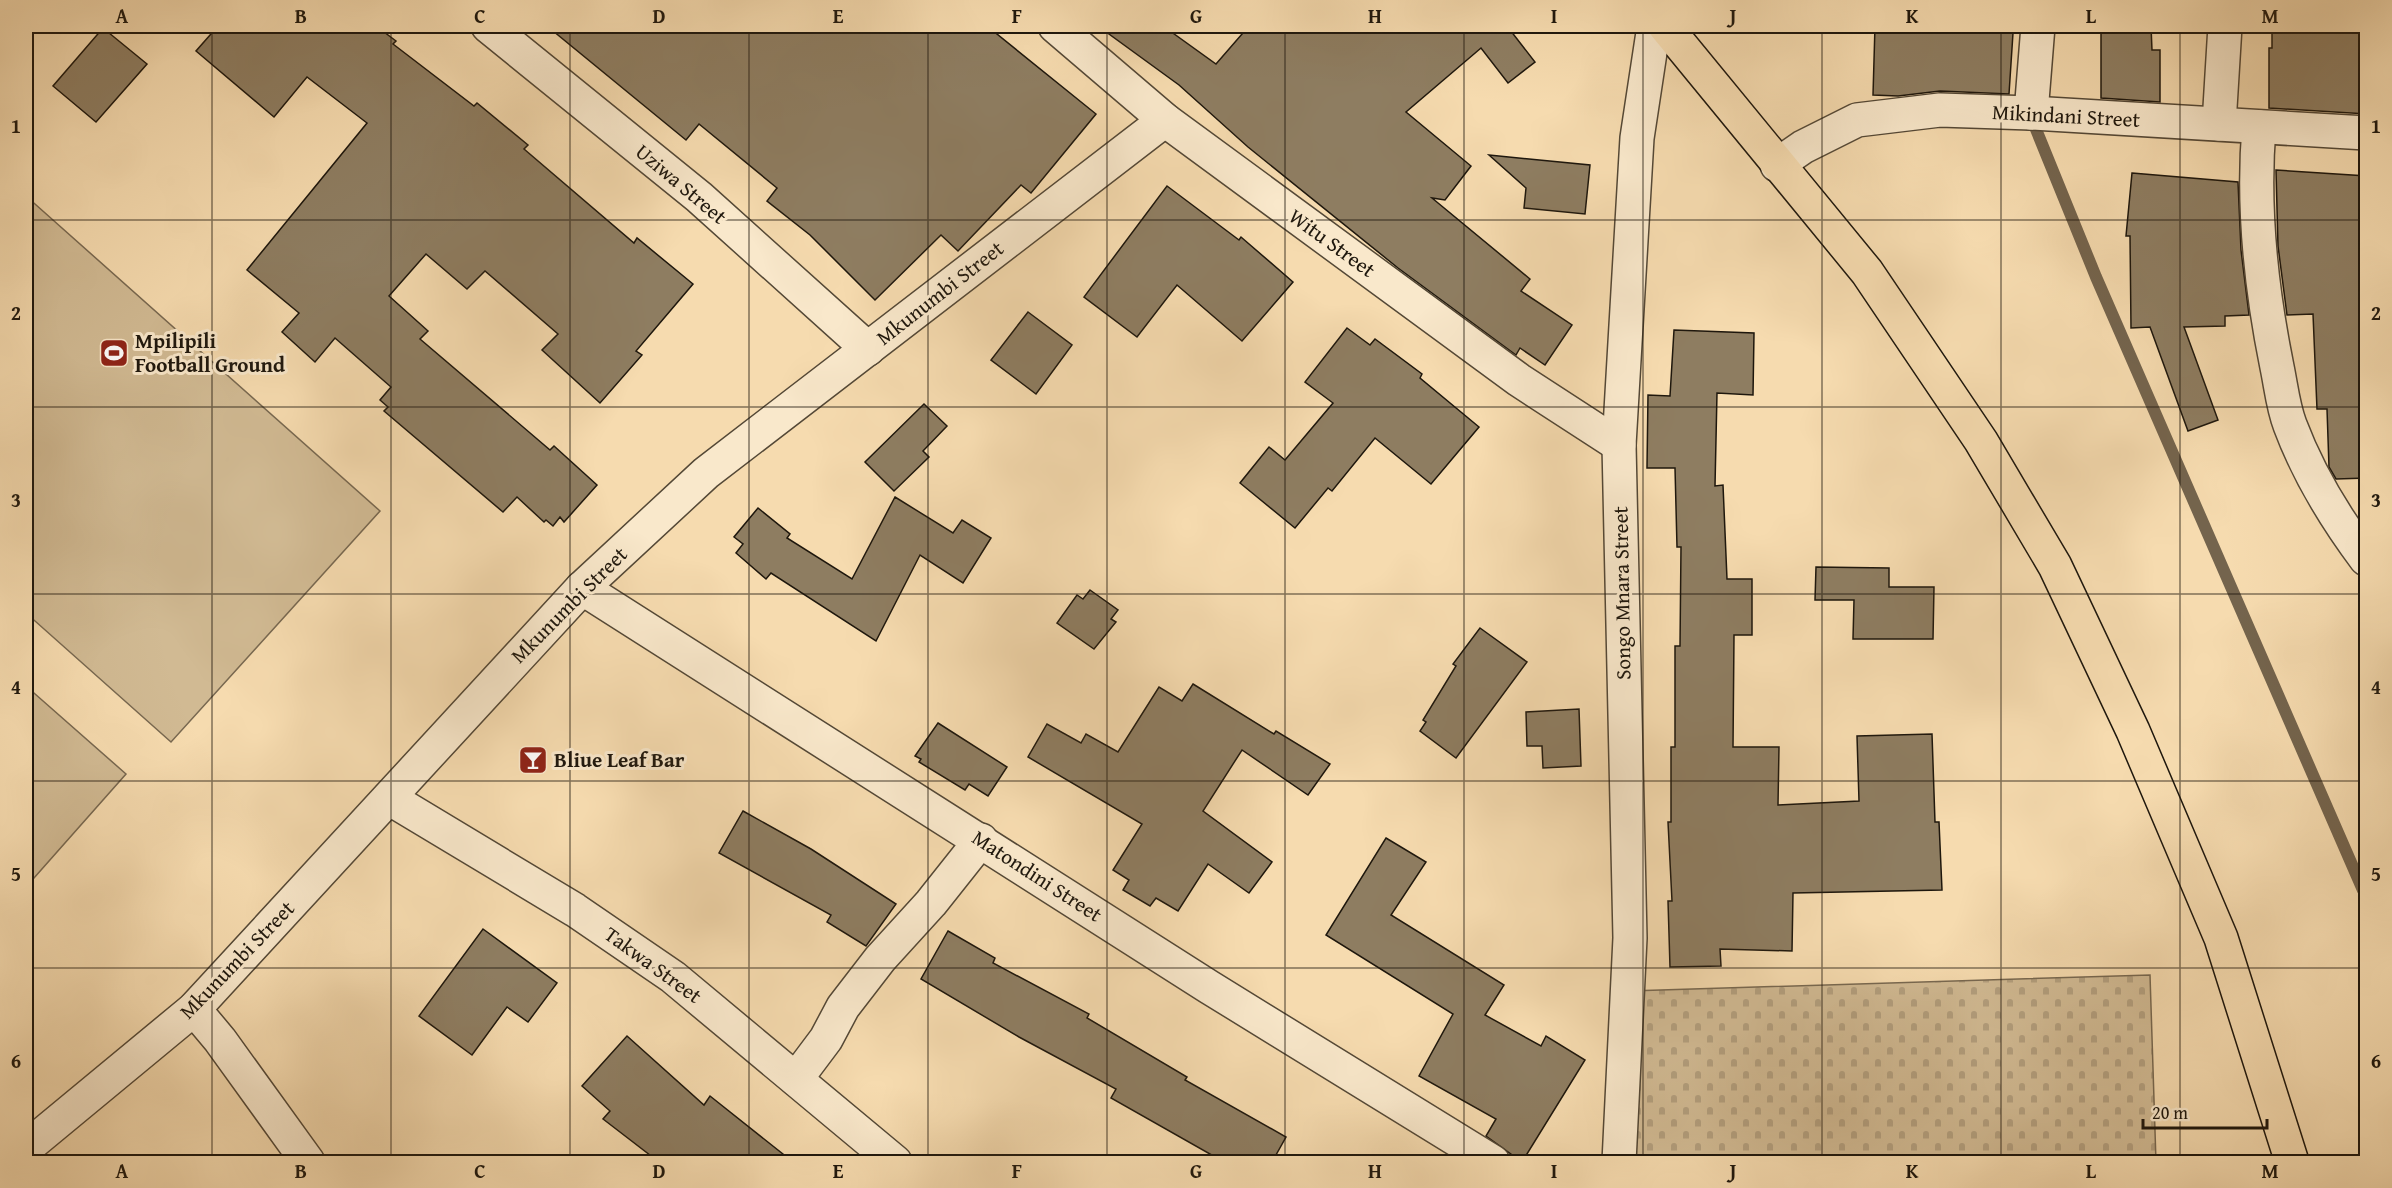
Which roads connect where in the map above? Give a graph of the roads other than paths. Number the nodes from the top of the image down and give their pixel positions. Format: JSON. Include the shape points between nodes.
{"nodes":[{"id":1,"x":488,"y":26,"type":"edge"},
{"id":2,"x":1055,"y":26,"type":"edge"},
{"id":3,"x":1653,"y":26,"type":"edge"},
{"id":4,"x":1665,"y":26,"type":"edge"},
{"id":5,"x":2038,"y":26,"type":"edge"},
{"id":6,"x":2225,"y":26,"type":"edge"},
{"id":7,"x":2031,"y":113,"type":"junction"},
{"id":8,"x":1165,"y":120,"type":"junction"},
{"id":9,"x":2219,"y":124,"type":"junction"},
{"id":10,"x":2259,"y":127,"type":"junction"},
{"id":11,"x":2367,"y":134,"type":"edge"},
{"id":12,"x":1777,"y":165,"type":"junction"},
{"id":13,"x":868,"y":349,"type":"junction"},
{"id":14,"x":1618,"y":445,"type":"junction"},
{"id":15,"x":2367,"y":559,"type":"edge"},
{"id":16,"x":582,"y":588,"type":"junction"},
{"id":17,"x":389,"y":798,"type":"junction"},
{"id":18,"x":981,"y":840,"type":"junction"},
{"id":19,"x":194,"y":1010,"type":"junction"},
{"id":20,"x":796,"y":1078,"type":"junction"},
{"id":21,"x":26,"y":1148,"type":"edge"},
{"id":22,"x":308,"y":1162,"type":"edge"},
{"id":23,"x":895,"y":1162,"type":"edge"},
{"id":24,"x":1490,"y":1162,"type":"edge"},
{"id":25,"x":1619,"y":1162,"type":"edge"},
{"id":26,"x":2292,"y":1162,"type":"edge"}],
"edges":[{"from":1,"to":13,"type":"street","name":"Uziwa Street","via":[[699,197]]},
{"from":2,"to":8,"type":"street","name":"Witu Street"},
{"from":3,"to":14,"type":"street","name":"Songo Mnara Street","via":[[1637,138]]},
{"from":4,"to":12,"type":"highway"},
{"from":5,"to":7,"type":"street"},
{"from":6,"to":9,"type":"street"},
{"from":7,"to":9,"type":"street","name":"Mikindani Street"},
{"from":7,"to":12,"type":"street","name":"Mikindani Street","via":[[1940,110],[1857,120]]},
{"from":8,"to":13,"type":"street","name":"Mkunumbi Street"},
{"from":8,"to":14,"type":"street","name":"Witu Street","via":[[1519,381]]},
{"from":9,"to":10,"type":"street","name":"Mikindani Street"},
{"from":10,"to":11,"type":"street","name":"Mikindani Street"},
{"from":10,"to":15,"type":"street","via":[[2255,175],[2259,248],[2271,339],[2289,424],[2338,522]]},
{"from":12,"to":26,"type":"highway","via":[[1867,272],[1981,441],[2055,566],[2133,731],[2221,938]]},
{"from":13,"to":16,"type":"street","name":"Mkunumbi Street","via":[[706,473]]},
{"from":14,"to":25,"type":"street","name":"Songo Mnara Street","via":[[1630,938]]},
{"from":16,"to":17,"type":"street","name":"Mkunumbi Street"},
{"from":16,"to":18,"type":"street","name":"Matondini Street"},
{"from":17,"to":19,"type":"street","name":"Mkunumbi Street"},
{"from":17,"to":20,"type":"street","name":"Takwa Street","via":[[575,910],[663,970]]},
{"from":18,"to":20,"type":"street","via":[[874,967]]},
{"from":18,"to":24,"type":"street","name":"Matondini Street"},
{"from":19,"to":21,"type":"street","name":"Mkunumbi Street"},
{"from":19,"to":22,"type":"street"},
{"from":20,"to":23,"type":"street","name":"Takwa Street"}]}
